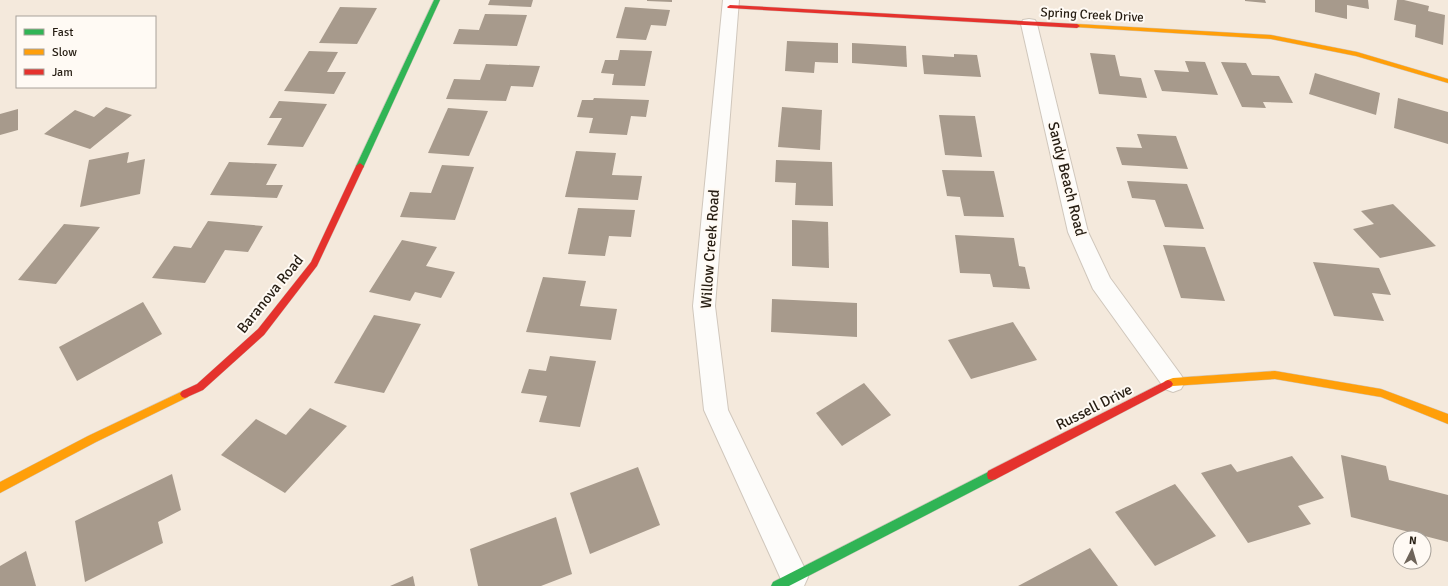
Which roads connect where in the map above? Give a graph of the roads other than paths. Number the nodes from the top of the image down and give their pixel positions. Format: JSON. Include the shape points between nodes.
{"nodes":[{"id":1,"x":437,"y":0,"type":"edge"},
{"id":2,"x":730,"y":4,"type":"edge"},
{"id":3,"x":1029,"y":24,"type":"junction"},
{"id":4,"x":1448,"y":81,"type":"edge"},
{"id":5,"x":1173,"y":382,"type":"junction"},
{"id":6,"x":1448,"y":419,"type":"edge"},
{"id":7,"x":0,"y":488,"type":"edge"},
{"id":8,"x":786,"y":581,"type":"edge"}],
"edges":[{"from":1,"to":7,"type":"street","name":"Baranova Road","via":[[314,264],[261,332],[200,387],[92,439]]},
{"from":2,"to":3,"type":"street","name":"Spring Creek Drive"},
{"from":2,"to":8,"type":"street","name":"Willow Creek Road","via":[[704,306],[716,410]]},
{"from":3,"to":4,"type":"street","name":"Spring Creek Drive","via":[[1271,37],[1357,54]]},
{"from":3,"to":5,"type":"street","name":"Sandy Beach Road","via":[[1078,232],[1101,283]]},
{"from":5,"to":6,"type":"street","name":"Russell Drive","via":[[1275,375],[1381,393]]},
{"from":5,"to":8,"type":"street","name":"Russell Drive"}]}
